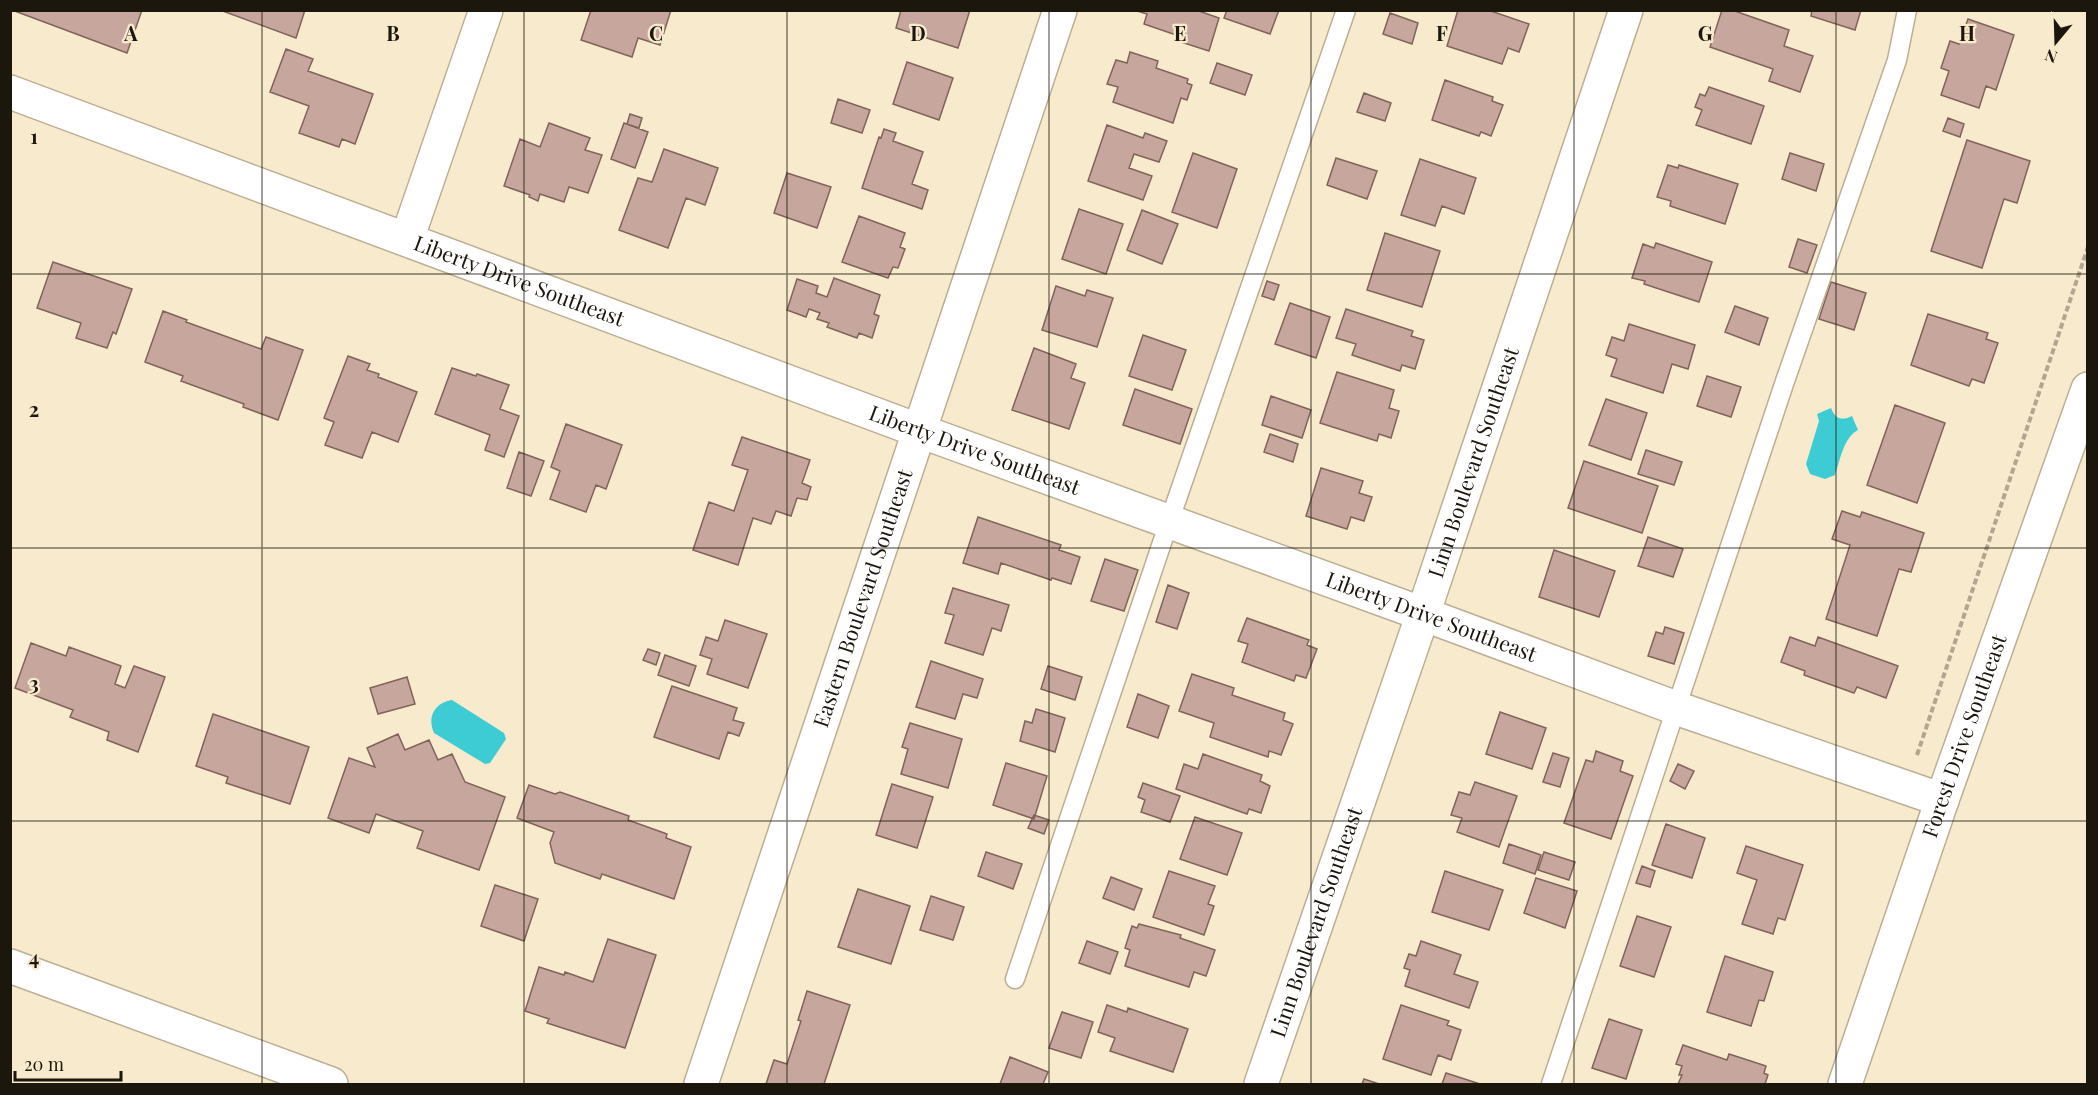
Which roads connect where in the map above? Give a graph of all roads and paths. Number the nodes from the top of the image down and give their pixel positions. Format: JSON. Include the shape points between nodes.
{"nodes":[{"id":1,"x":486,"y":10,"type":"edge"},
{"id":2,"x":1060,"y":10,"type":"edge"},
{"id":3,"x":1346,"y":10,"type":"edge"},
{"id":4,"x":1626,"y":10,"type":"edge"},
{"id":5,"x":1907,"y":10,"type":"edge"},
{"id":6,"x":10,"y":92,"type":"edge"},
{"id":7,"x":407,"y":239,"type":"junction"},
{"id":8,"x":2088,"y":247,"type":"edge"},
{"id":9,"x":2088,"y":389,"type":"edge"},
{"id":10,"x":920,"y":431,"type":"junction"},
{"id":11,"x":1169,"y":522,"type":"junction"},
{"id":12,"x":1424,"y":614,"type":"junction"},
{"id":13,"x":1676,"y":708,"type":"junction"},
{"id":14,"x":1916,"y":760,"type":"dead end"},
{"id":15,"x":1941,"y":800,"type":"junction"},
{"id":16,"x":10,"y":966,"type":"edge"},
{"id":17,"x":1015,"y":979,"type":"dead end"},
{"id":18,"x":331,"y":1084,"type":"edge"},
{"id":19,"x":701,"y":1084,"type":"edge"},
{"id":20,"x":1261,"y":1084,"type":"edge"},
{"id":21,"x":1551,"y":1084,"type":"edge"},
{"id":22,"x":1845,"y":1084,"type":"edge"}],
"edges":[{"from":1,"to":7,"type":"street"},
{"from":2,"to":10,"type":"street","name":"Eastern Boulevard Southeast"},
{"from":3,"to":11,"type":"lane"},
{"from":4,"to":12,"type":"street","name":"Linn Boulevard Southeast"},
{"from":5,"to":13,"type":"lane","via":[[1897,60]]},
{"from":6,"to":7,"type":"street","name":"Liberty Drive Southeast"},
{"from":7,"to":10,"type":"street","name":"Liberty Drive Southeast"},
{"from":8,"to":14,"type":"path"},
{"from":9,"to":15,"type":"street","name":"Forest Drive Southeast"},
{"from":10,"to":11,"type":"street","name":"Liberty Drive Southeast"},
{"from":10,"to":19,"type":"street","name":"Eastern Boulevard Southeast"},
{"from":11,"to":12,"type":"street","name":"Liberty Drive Southeast"},
{"from":11,"to":17,"type":"lane"},
{"from":12,"to":13,"type":"street","name":"Liberty Drive Southeast"},
{"from":12,"to":20,"type":"street","name":"Linn Boulevard Southeast"},
{"from":13,"to":15,"type":"street","name":"Liberty Drive Southeast"},
{"from":13,"to":21,"type":"lane"},
{"from":15,"to":22,"type":"street","name":"Forest Drive Southeast"},
{"from":16,"to":18,"type":"street"}]}
